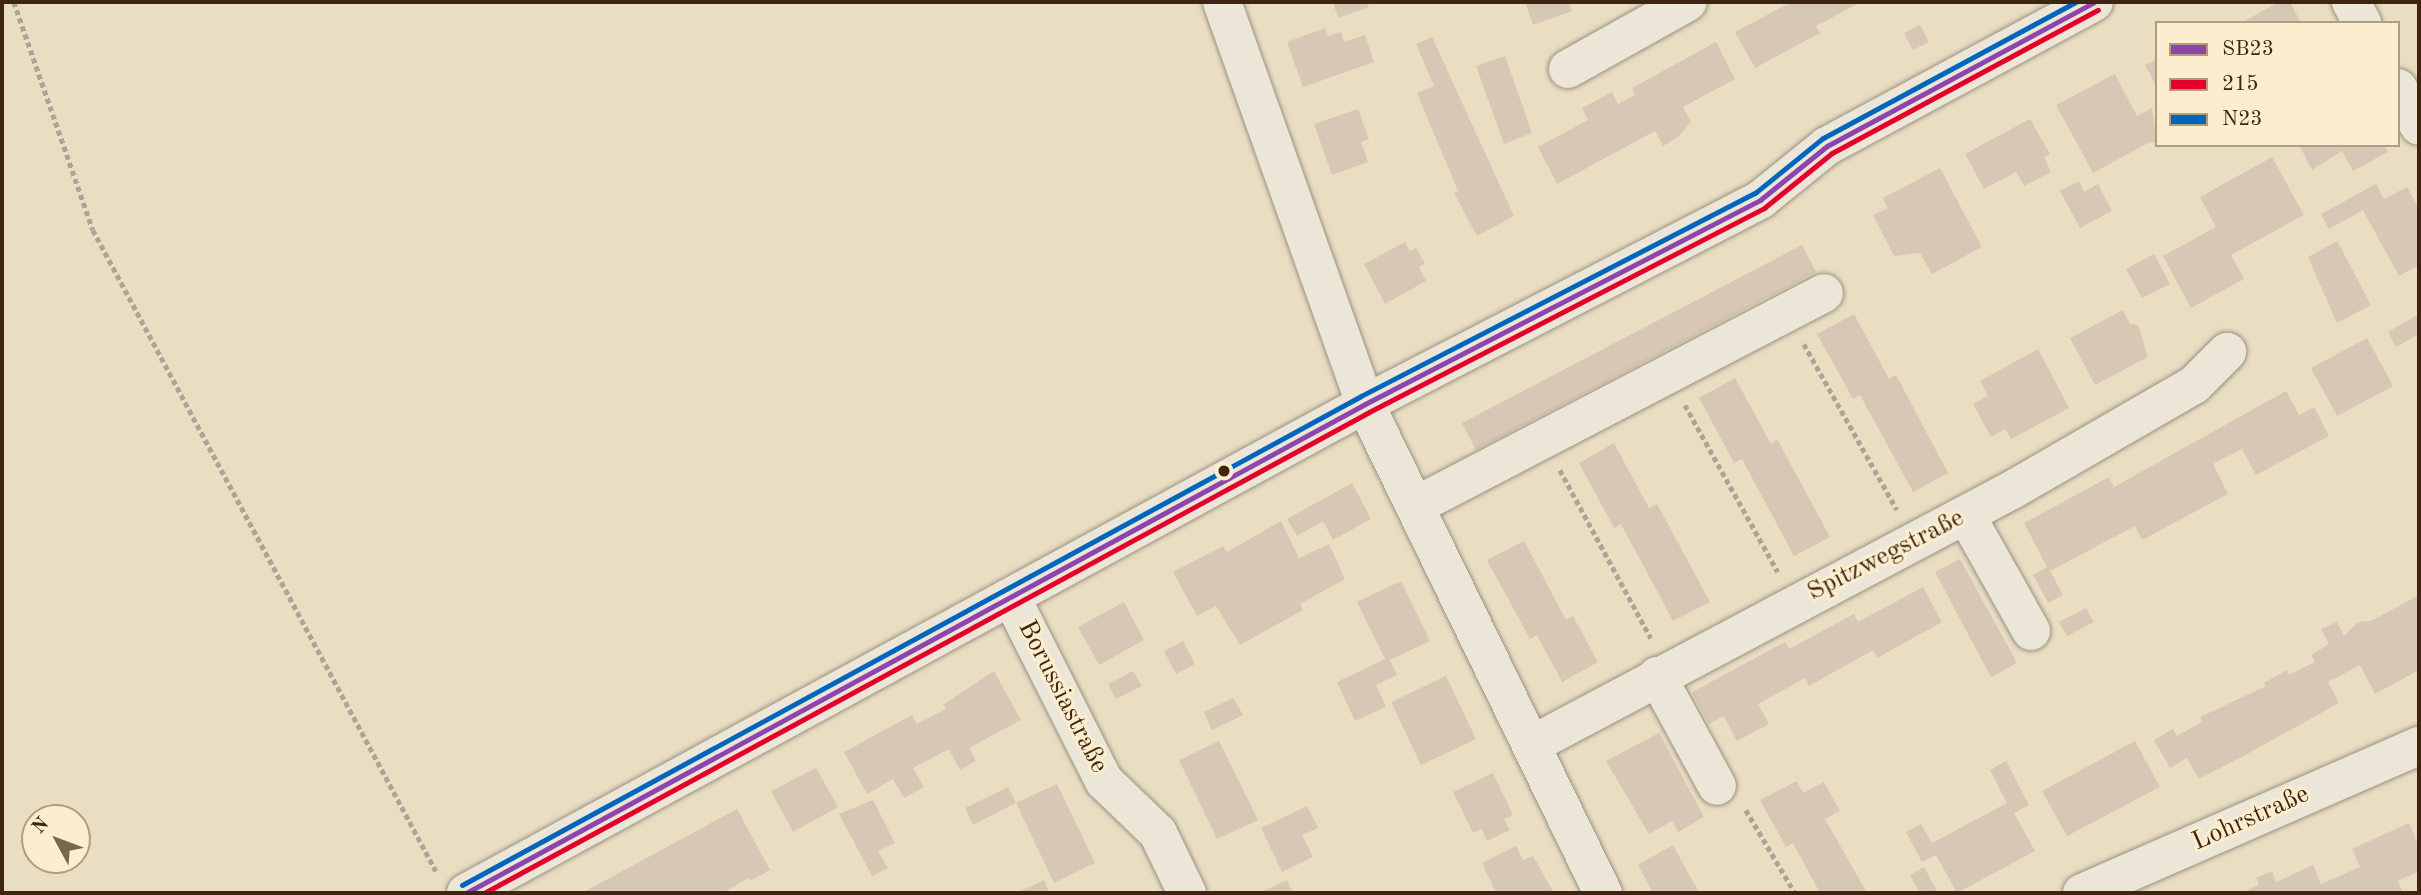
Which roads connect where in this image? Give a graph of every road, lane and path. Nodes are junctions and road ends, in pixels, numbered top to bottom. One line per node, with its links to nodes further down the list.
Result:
1 (14, 2): 26 (path)
2 (1222, 2): 14 (street)
3 (1688, 2): 7 (street)
4 (2094, 2): 14 (street)
5 (2351, 2): 6 (street)
6 (2361, 21)
7 (1568, 69)
8 (2400, 92): 9 (street)
9 (2419, 126)
10 (1824, 293): 11 (street)
11 (1786, 313): 13 (street); 18 (path)
12 (2227, 352): 17 (street, Spitzwegstraße)
13 (1667, 374): 15 (street); 20 (path)
14 (1366, 404): 16 (street); 19 (street)
15 (1543, 439): 16 (street); 22 (path)
16 (1415, 506): 23 (street)
17 (1966, 515): 18 (street, Spitzwegstraße); 21 (street)
18 (1915, 541): 20 (street, Spitzwegstraße)
19 (1012, 599): 26 (street); 27 (street, Borussiastraße)
20 (1796, 603): 22 (street, Spitzwegstraße)
21 (2031, 631)
22 (1663, 673): 23 (street, Spitzwegstraße); 25 (street)
23 (1533, 744): 28 (street)
24 (2419, 746): 30 (street, Lohrstraße)
25 (1717, 786): 29 (path)
26 (454, 887)
27 (1187, 893)
28 (1603, 893)
29 (1795, 893)
30 (2082, 893)

